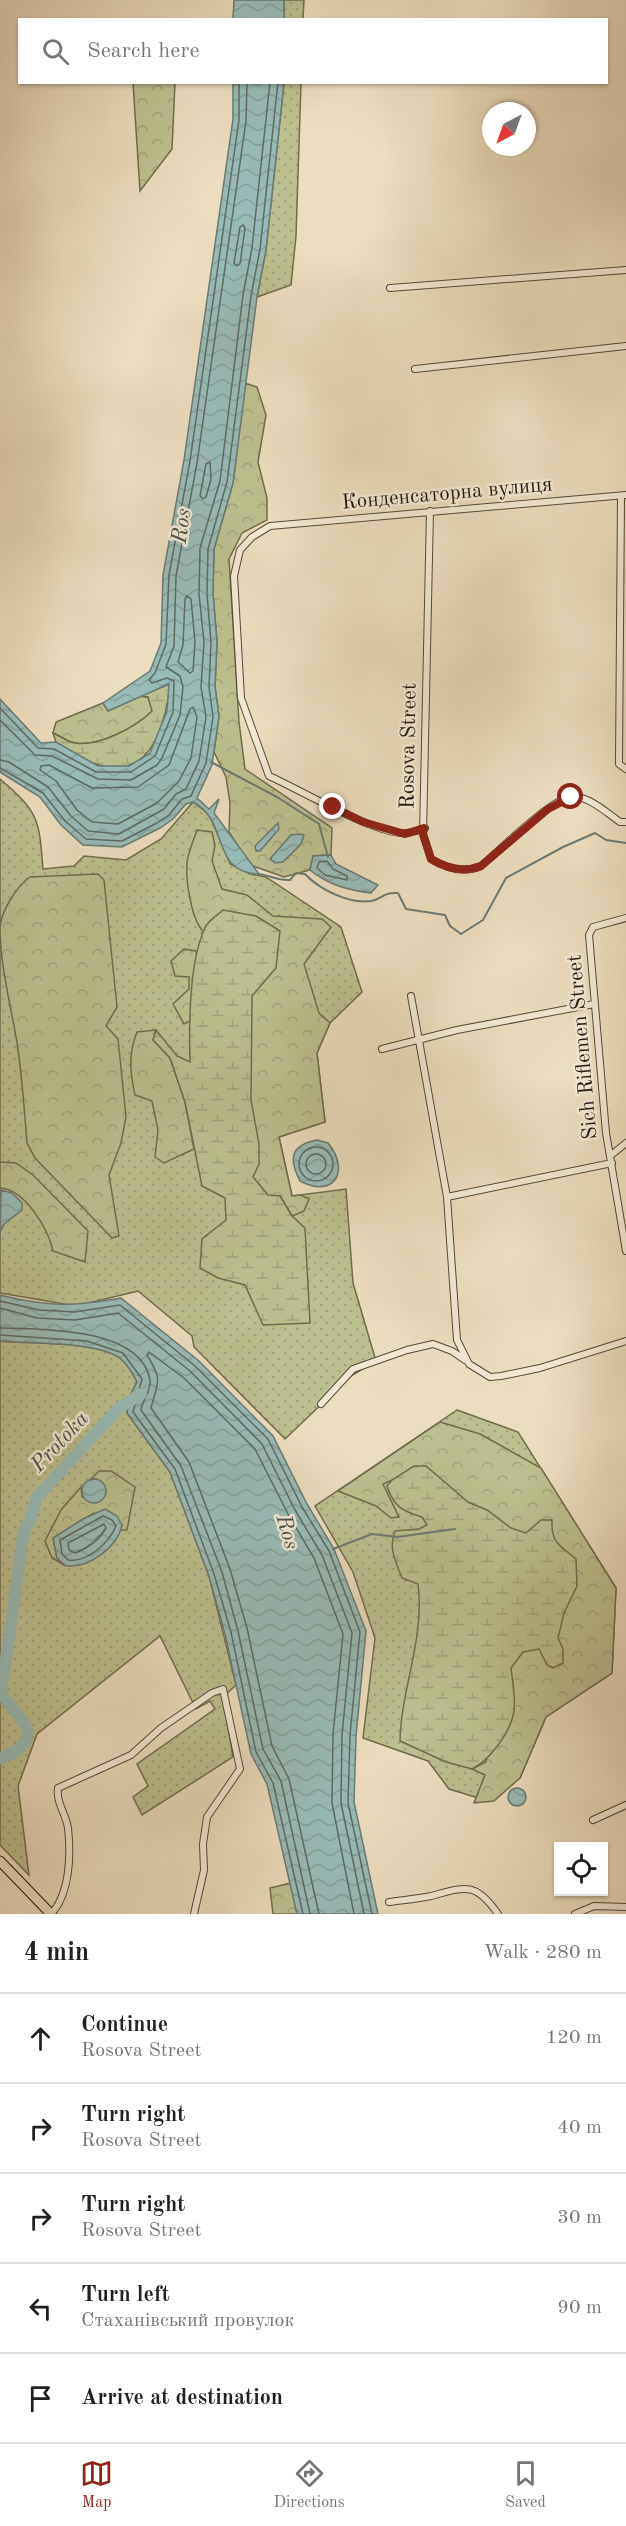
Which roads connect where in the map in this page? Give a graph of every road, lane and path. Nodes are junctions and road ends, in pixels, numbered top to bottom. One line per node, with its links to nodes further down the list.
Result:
1 (626, 270): 2 (street)
2 (390, 288)
3 (626, 346): 4 (street)
4 (415, 369)
5 (624, 495): 6 (street, Конденсаторна вулиця); 7 (street)
6 (430, 511): 9 (street, Rosova Street); 9 (street, Конденсаторна вулиця)
7 (626, 769)
8 (626, 822): 9 (street, Rosova Street)
9 (424, 828)
10 (626, 918): 12 (street, Sich Riflemen Street)
11 (411, 996): 13 (street)
12 (594, 1004): 13 (street); 16 (street, Sich Riflemen Street)
13 (421, 1041): 14 (street); 18 (street)
14 (382, 1049)
15 (626, 1143): 16 (street, Sich Riflemen Street)
16 (610, 1156): 17 (street, Sich Riflemen Street)
17 (612, 1163): 18 (street); 19 (street, Sich Riflemen Street)
18 (447, 1197): 21 (street)
19 (626, 1251)
20 (626, 1341): 21 (street)
21 (469, 1364): 22 (street)
22 (321, 1404)
23 (626, 1805): 24 (street)
24 (593, 1820)
25 (0, 1861): 28 (main road)
26 (389, 1902): 30 (street)
27 (626, 1907): 31 (street)
28 (51, 1914): 29 (street)
29 (194, 1914)
30 (498, 1914)
31 (575, 1914)

